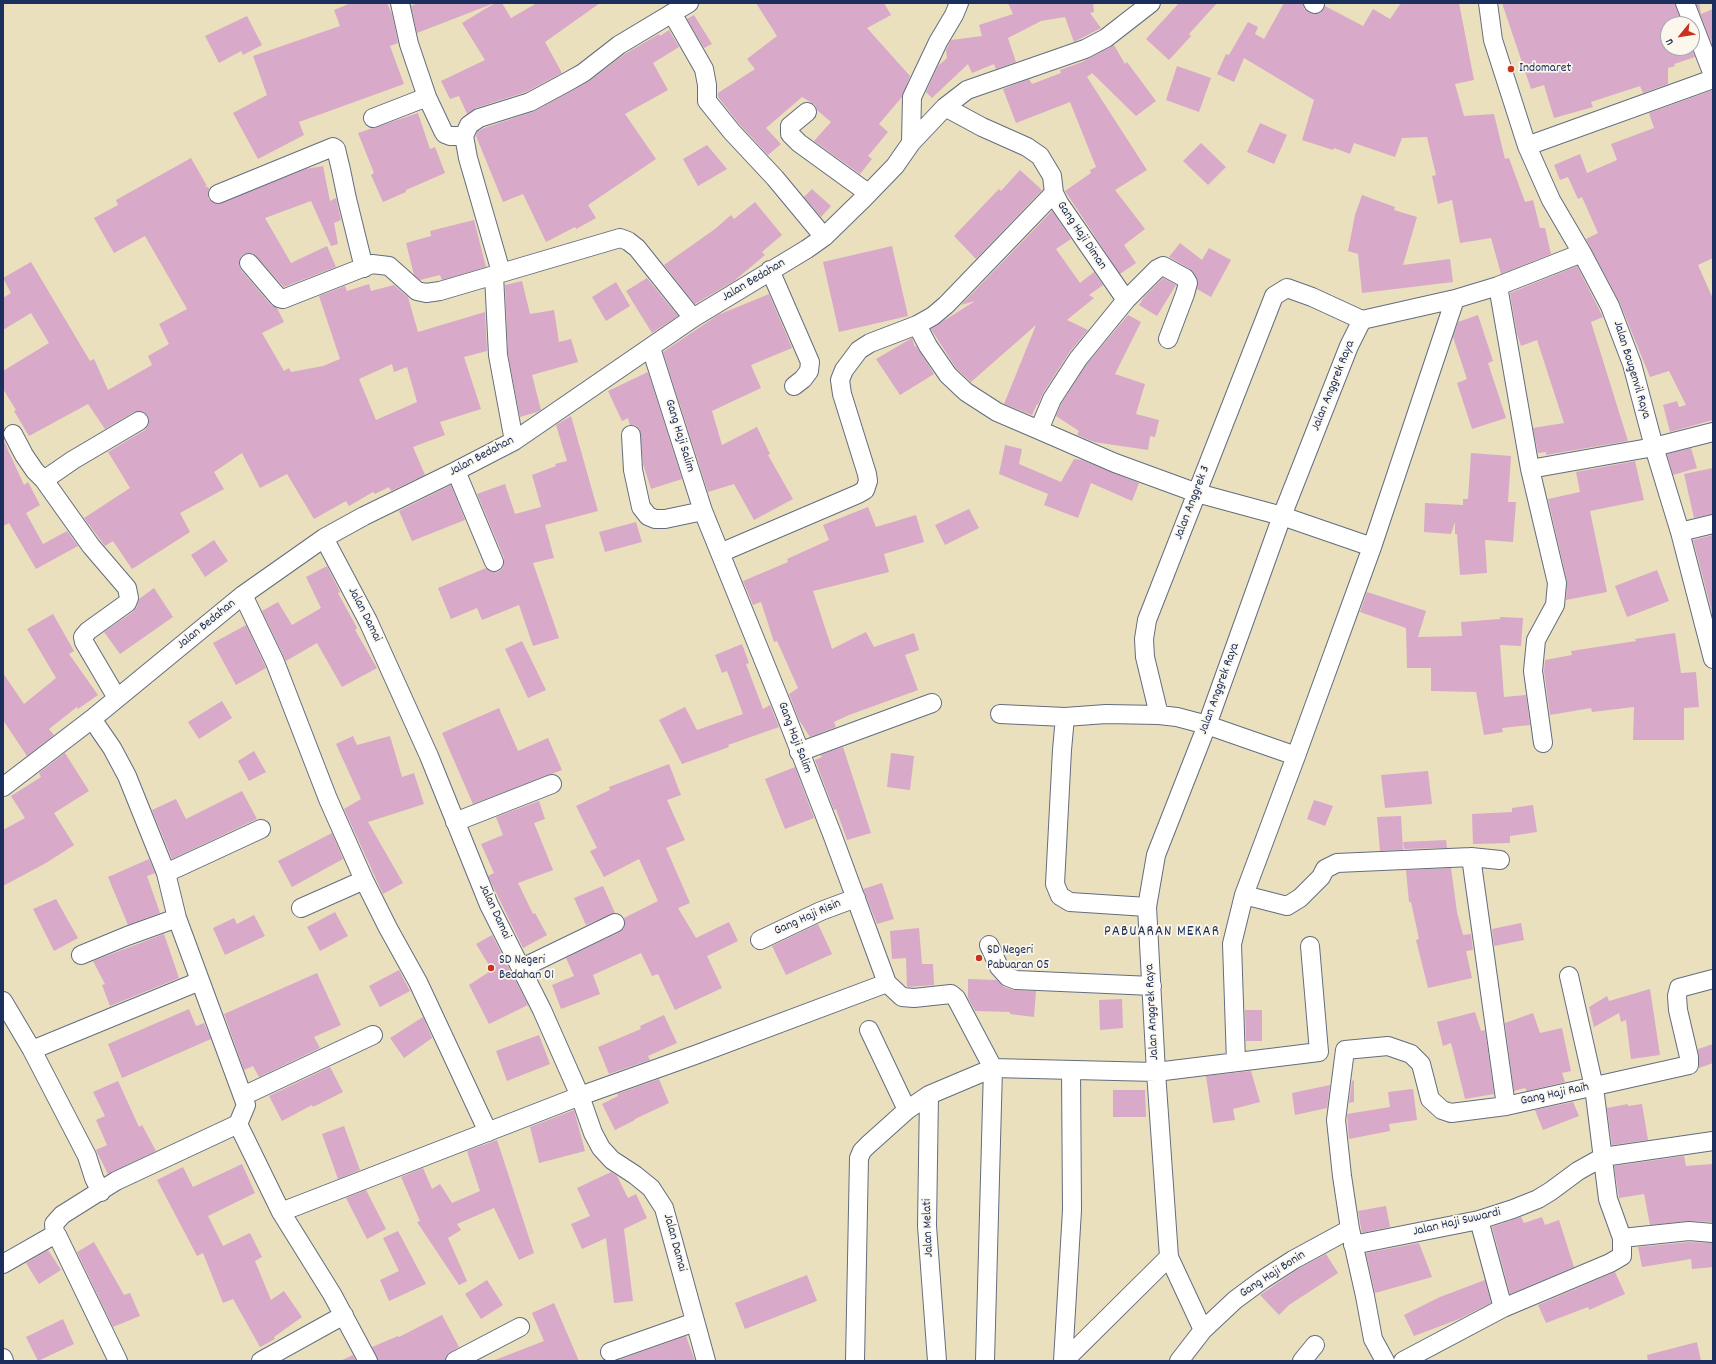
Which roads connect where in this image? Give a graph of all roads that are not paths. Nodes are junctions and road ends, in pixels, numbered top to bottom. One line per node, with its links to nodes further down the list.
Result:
1 (400, 3): 10 (street)
2 (689, 3): 7 (street)
3 (959, 3): 15 (street)
4 (1151, 3): 11 (street, Jalan Bedahan)
5 (1488, 3): 16 (street, Jalan Bougenvil Raya)
6 (1685, 3): 8 (street)
7 (672, 13): 14 (street); 20 (street)
8 (1713, 75)
9 (1713, 79): 16 (street)
10 (427, 97): 13 (street); 14 (street)
11 (945, 107): 15 (street, Jalan Bedahan); 18 (street, Gang Haji Diman)
12 (807, 112): 17 (street)
13 (373, 118)
14 (464, 136): 25 (street)
15 (911, 143): 17 (street, Jalan Bedahan)
16 (1527, 146): 21 (street, Jalan Bougenvil Raya)
17 (868, 193): 20 (street, Jalan Bedahan)
18 (1054, 193): 28 (street, Gang Haji Diman); 31 (street)
19 (218, 194): 23 (street)
20 (824, 237): 24 (street, Jalan Bedahan)
21 (1582, 253): 26 (street); 41 (street, Jalan Bougenvil Raya)
22 (249, 263): 23 (street)
23 (364, 268): 25 (street)
24 (770, 270): 29 (street, Jalan Bedahan); 34 (street)
25 (498, 274): 29 (street); 40 (street)
26 (1498, 286): 27 (street); 42 (street)
27 (1455, 299): 30 (street); 51 (street)
28 (1126, 300): 32 (street); 36 (street)
29 (693, 318): 33 (street, Jalan Bedahan)
30 (1362, 320): 45 (street, Jalan Anggrek 3); 47 (street, Jalan Anggrek Raya)
31 (917, 324): 36 (street); 52 (street)
32 (1168, 339)
33 (651, 348): 40 (street, Jalan Bedahan); 46 (street, Gang Haji Salim)
34 (794, 386)
35 (139, 421): 44 (street)
36 (1039, 430): 45 (street)
37 (1713, 432): 41 (street)
38 (13, 434): 44 (street)
39 (631, 435): 46 (street)
40 (514, 441): 43 (street, Jalan Bedahan)
41 (1654, 447): 42 (street); 49 (street, Jalan Bougenvil Raya)
42 (1530, 469): 63 (street)
43 (456, 472): 50 (street, Jalan Bedahan); 53 (street)
44 (44, 480): 56 (street)
45 (1197, 493): 47 (street); 59 (street, Jalan Anggrek 3)
46 (703, 511): 52 (street, Gang Haji Salim)
47 (1282, 516): 51 (street); 62 (street, Jalan Anggrek Raya)
48 (1713, 524): 49 (street)
49 (1680, 532): 55 (street, Jalan Bougenvil Raya)
50 (324, 538): 54 (street, Jalan Bedahan); 68 (street, Jalan Damai)
51 (1372, 547): 65 (street)
52 (720, 553): 64 (street, Gang Haji Salim)
53 (494, 562)
54 (242, 595): 56 (street, Jalan Bedahan); 73 (street)
55 (1713, 659)
56 (117, 698): 61 (street, Jalan Bedahan)
57 (932, 704): 64 (street)
58 (1000, 714): 60 (street)
59 (1158, 714): 60 (street); 62 (street)
60 (1065, 717): 76 (street)
61 (92, 719): 67 (street, Jalan Bedahan); 72 (street)
62 (1207, 725): 65 (street); 76 (street, Jalan Anggrek Raya)
63 (1543, 743)
64 (799, 752): 75 (street, Gang Haji Salim)
65 (1296, 756): 74 (street)
66 (552, 784): 68 (street)
67 (3, 787)
68 (455, 822): 84 (street, Jalan Damai)
69 (261, 829): 72 (street)
70 (1471, 857): 71 (street); 74 (street); 102 (street)
71 (1500, 860)
72 (166, 873): 78 (street)
73 (364, 880): 77 (street); 105 (street)
74 (1244, 895): 94 (street)
75 (856, 898): 80 (street, Gang Haji Risin); 88 (street, Gang Haji Salim)
76 (1147, 907): 89 (street, Jalan Anggrek Raya)
77 (301, 908)
78 (177, 918): 83 (street); 87 (street)
79 (615, 923): 84 (street)
80 (760, 940)
81 (989, 945): 89 (street)
82 (1310, 946): 94 (street)
83 (81, 955)
84 (522, 968): 101 (street, Jalan Damai)
85 (1569, 976): 98 (street)
86 (1713, 979): 98 (street, Gang Haji Raih)
87 (200, 981): 93 (street); 100 (street)
88 (887, 983): 95 (street, Gang Haji Salim); 101 (street)
89 (1152, 986): 97 (street, Jalan Anggrek Raya)
90 (3, 1001): 93 (street)
91 (869, 1030): 103 (street)
92 (373, 1035): 100 (street)
93 (32, 1050): 108 (street)
94 (1236, 1062): 97 (street)
95 (992, 1068): 96 (street); 99 (street); 133 (street)
96 (1072, 1070): 97 (street); 134 (street)
97 (1156, 1072): 115 (street, Jalan Anggrek Raya)
98 (1594, 1086): 102 (street, Gang Haji Raih); 107 (street)
99 (929, 1095): 103 (street); 132 (street, Jalan Melati)
100 (243, 1096): 104 (street)
101 (580, 1096): 105 (street); 119 (street, Jalan Damai)
102 (1506, 1106): 113 (street, Gang Haji Raih)
103 (907, 1110): 131 (street)
104 (238, 1124): 108 (street); 109 (street)
105 (488, 1132): 109 (street)
106 (1713, 1141): 107 (street, Jalan Haji Suwardi)
107 (1603, 1157): 110 (street, Jalan Haji Suwardi); 114 (street)
108 (101, 1192): 112 (street)
109 (281, 1212): 118 (street)
110 (1479, 1220): 113 (street, Jalan Haji Suwardi); 117 (street)
111 (1713, 1233): 114 (street)
112 (56, 1235): 116 (street); 126 (street)
113 (1352, 1237): 121 (street, Gang Haji Bonin); 137 (street)
114 (1622, 1238): 117 (street)
115 (1169, 1257): 121 (street); 134 (street)
116 (3, 1264)
117 (1503, 1308): 138 (street)
118 (344, 1315): 127 (street); 128 (street)
119 (695, 1322): 123 (street); 130 (street, Jalan Damai)
120 (520, 1327): 129 (street)
121 (1202, 1330): 135 (street, Gang Haji Bonin)
122 (1315, 1345): 136 (street)
123 (610, 1352)
124 (3, 1358): 125 (street)
125 (4, 1361)
126 (118, 1361)
127 (261, 1361)
128 (368, 1361)
129 (455, 1361)
130 (706, 1361)
131 (855, 1361)
132 (937, 1361)
133 (985, 1361)
134 (1064, 1361)
135 (1179, 1361)
136 (1302, 1361)
137 (1385, 1361)
138 (1403, 1361)

